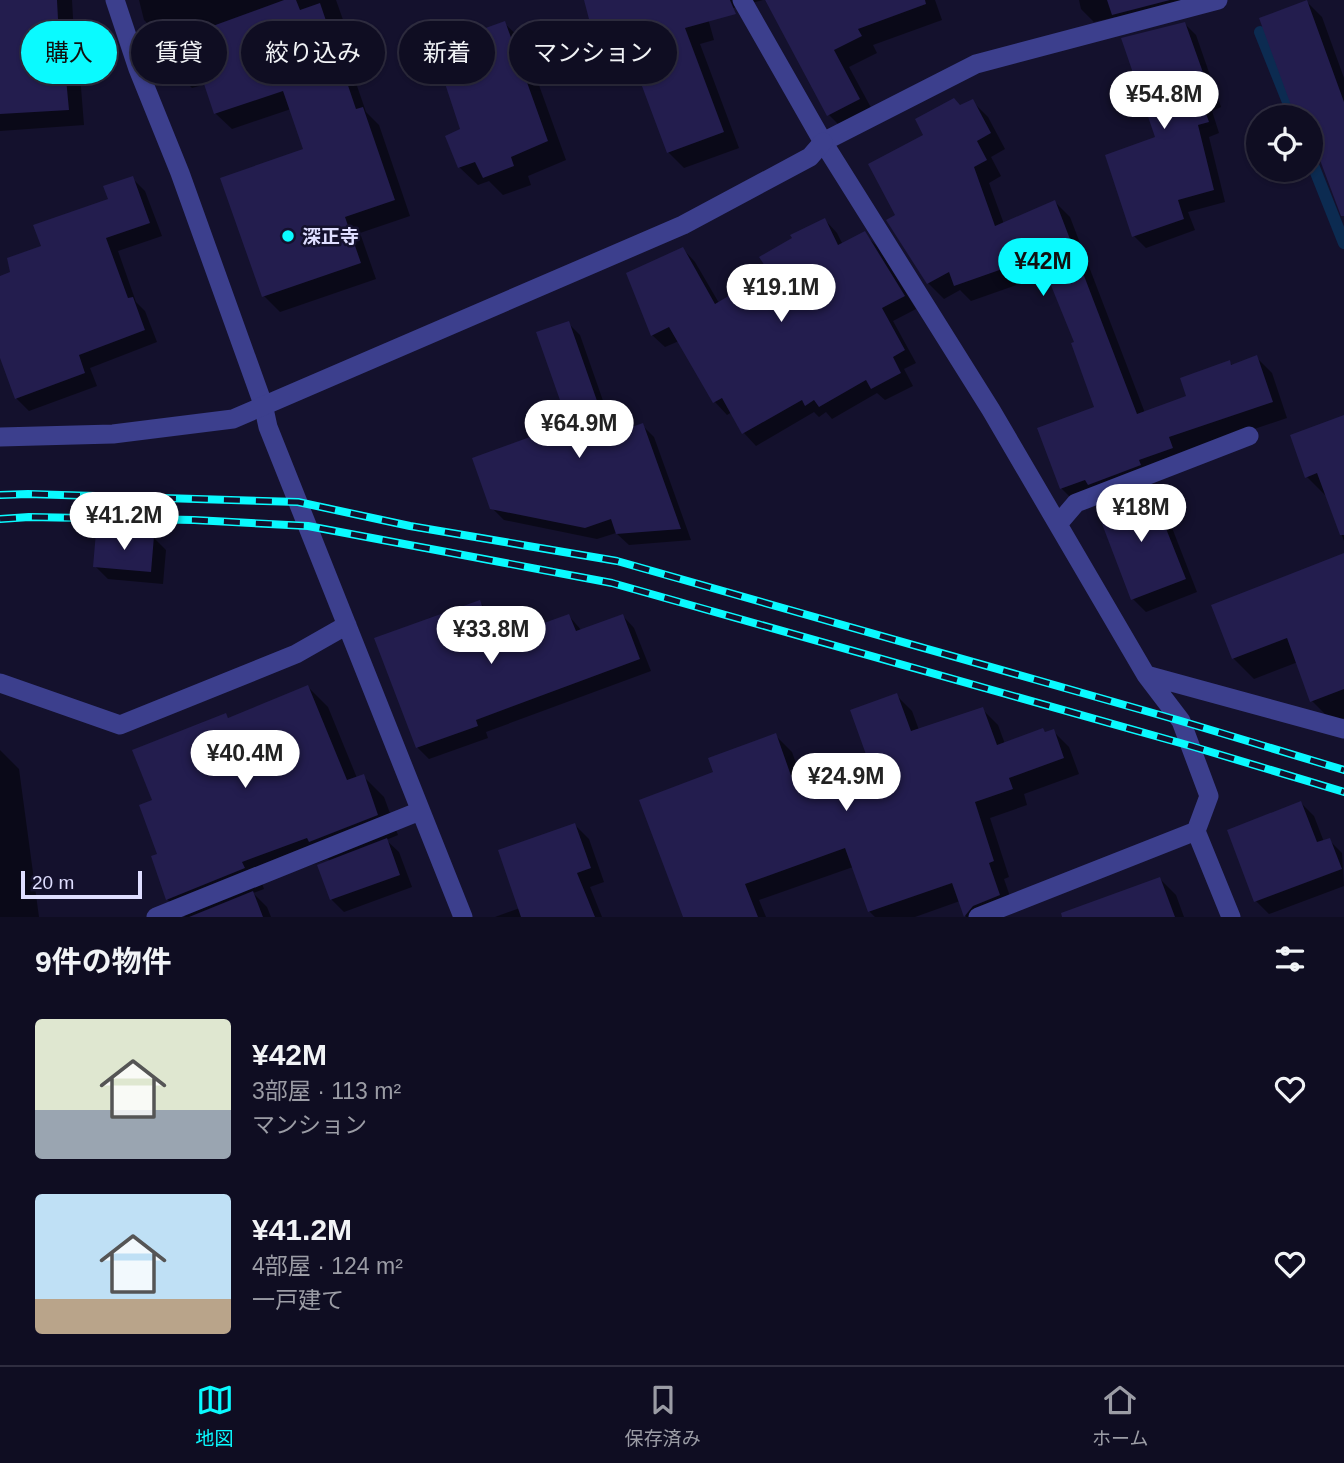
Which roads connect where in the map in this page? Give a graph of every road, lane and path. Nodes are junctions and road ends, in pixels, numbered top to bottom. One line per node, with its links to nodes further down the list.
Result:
1 (115, 0): 5 (street)
2 (742, 0): 4 (street)
3 (1218, 0): 4 (street)
4 (823, 142): 5 (street); 8 (street)
5 (262, 404): 7 (street); 9 (street)
6 (1249, 436): 8 (street)
7 (0, 437)
8 (1058, 524): 10 (street)
9 (347, 625): 11 (street); 13 (street)
10 (1146, 675): 12 (street); 14 (street)
11 (0, 683)
12 (1344, 729)
13 (420, 811): 15 (street); 16 (street)
14 (1196, 831): 17 (street); 18 (street)
15 (156, 917)
16 (463, 917)
17 (978, 917)
18 (1231, 917)

